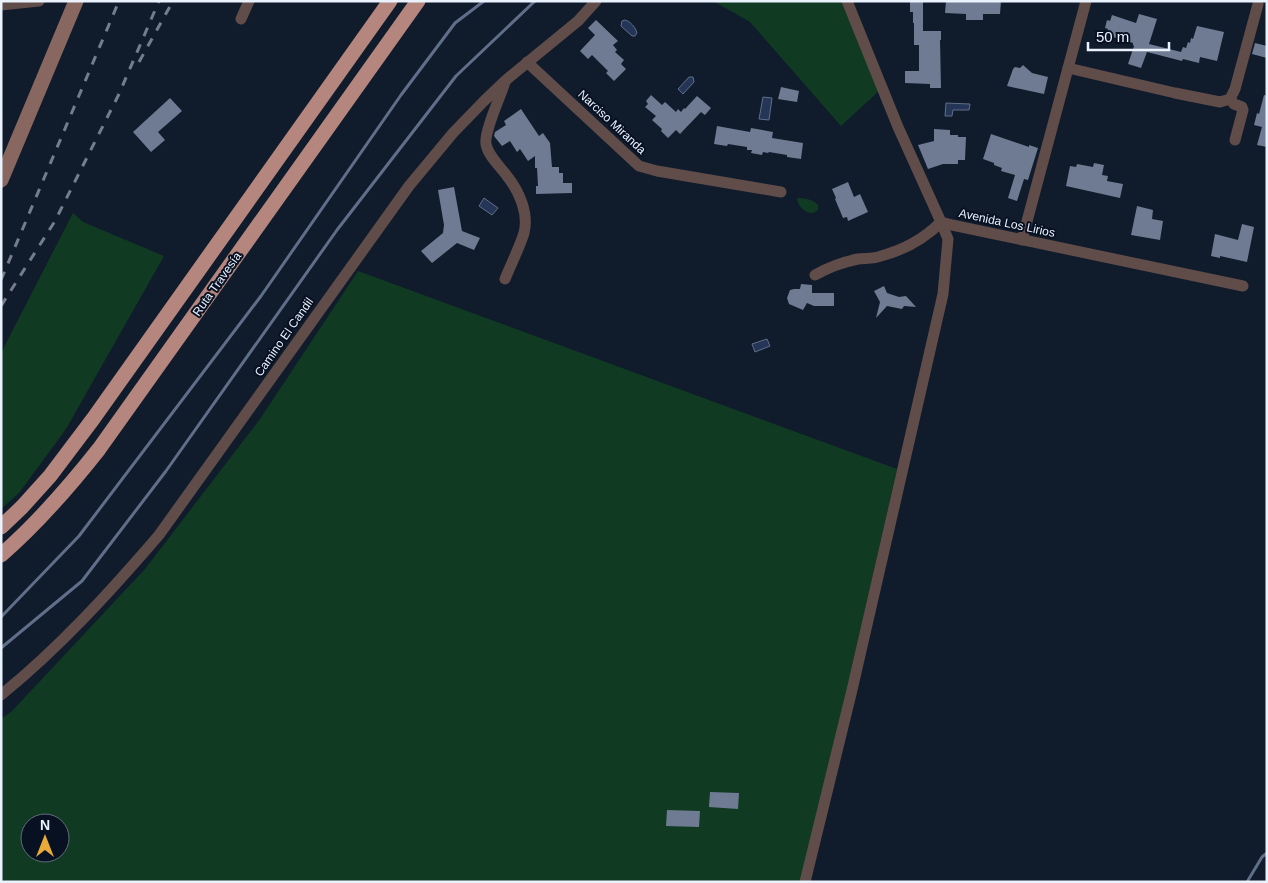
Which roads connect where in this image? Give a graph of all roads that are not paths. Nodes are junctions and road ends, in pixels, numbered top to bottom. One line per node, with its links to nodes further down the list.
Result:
1 (39, 1): 10 (street)
2 (76, 1): 17 (main road)
3 (249, 1): 11 (street)
4 (390, 1): 24 (highway, Ruta Travesía)
5 (418, 1): 25 (highway, Ruta Travesía)
6 (596, 1): 12 (street, Camino El Candil)
7 (847, 1): 19 (street, Avenida Los Lirios)
8 (1086, 1): 13 (street)
9 (1258, 4): 15 (street)
10 (1, 5)
11 (241, 19)
12 (527, 62): 14 (street, Camino El Candil); 18 (street, Narciso Miranda)
13 (1068, 68): 15 (street); 20 (street)
14 (506, 80): 22 (street); 26 (street, Camino El Candil)
15 (1230, 99): 16 (street)
16 (1235, 140)
17 (1, 180)
18 (781, 192)
19 (942, 222): 20 (street, Avenida Los Lirios); 21 (street); 27 (street)
20 (1022, 240): 23 (street, Avenida Los Lirios)
21 (815, 275)
22 (505, 279)
23 (1243, 286)
24 (1, 527)
25 (1, 554)
26 (1, 695)
27 (805, 882)

